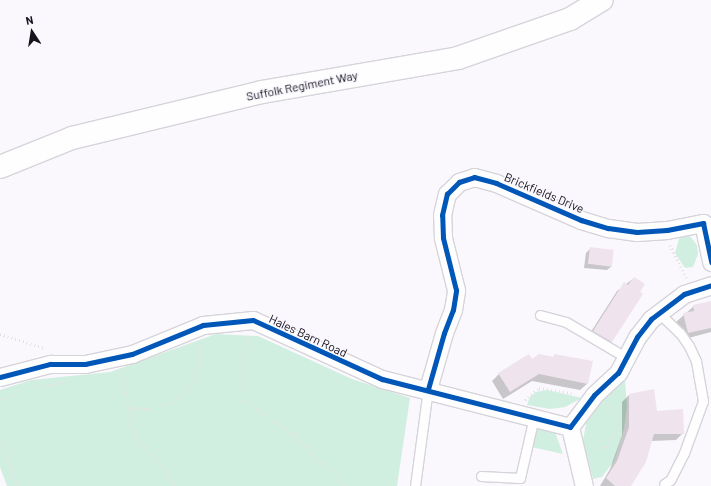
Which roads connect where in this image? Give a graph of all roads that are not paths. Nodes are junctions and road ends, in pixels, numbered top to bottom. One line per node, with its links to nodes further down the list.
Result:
1 (602, 0): 2 (main road, Suffolk Regiment Way)
2 (0, 167)
3 (707, 220): 4 (street, Brickfields Drive); 10 (street, Brickfields Drive)
4 (711, 262)
5 (711, 285): 6 (street)
6 (658, 313): 8 (street); 14 (lane)
7 (540, 315): 8 (lane)
8 (627, 358): 12 (street)
9 (0, 377): 10 (street, Hales Barn Road)
10 (428, 389): 11 (street, Hales Barn Road); 15 (lane)
11 (534, 417): 12 (street, Hales Barn Road); 13 (lane)
12 (570, 427): 16 (street)
13 (481, 476)
14 (664, 484)
15 (415, 486)
16 (584, 486)

